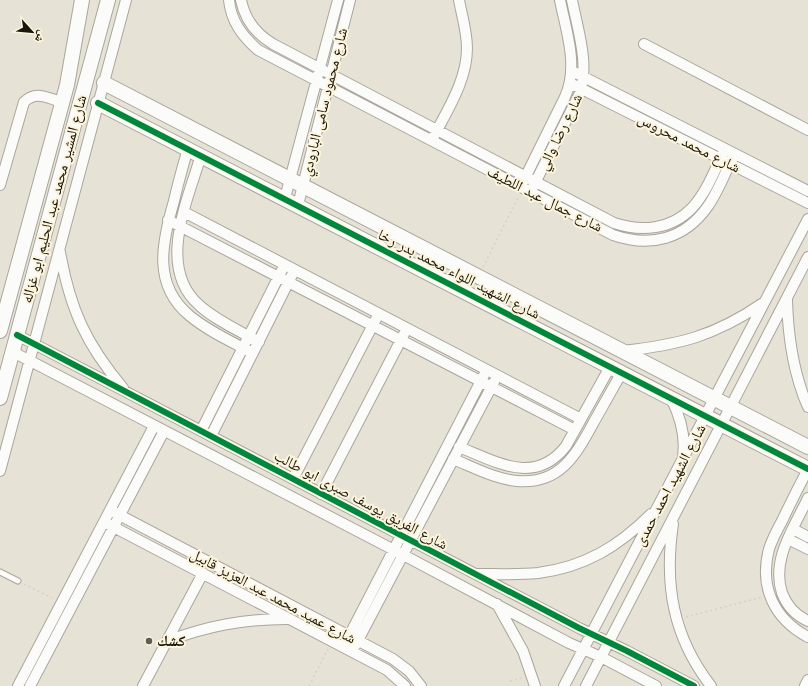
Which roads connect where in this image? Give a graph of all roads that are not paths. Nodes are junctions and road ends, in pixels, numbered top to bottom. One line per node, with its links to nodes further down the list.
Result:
1 (82, 0): 21 (street, شارع المشير محمد عبد الحليم ابو غزاله)
2 (126, 0): 17 (street)
3 (229, 0): 16 (street)
4 (241, 0): 12 (street)
5 (338, 0): 12 (street, شارع محمود سامى البارودي)
6 (350, 0): 14 (street, شارع محمود سامى البارودي)
7 (459, 0): 23 (street)
8 (560, 0): 13 (street, شارع رضا والي)
9 (572, 0): 15 (street, شارع رضا والي)
10 (106, 2): 56 (street, شارع المشير محمد عبد الحليم ابو غزاله)
11 (644, 44): 24 (street)
12 (320, 69): 14 (street); 16 (street, شارع محمود سامى البارودي)
13 (572, 71): 15 (street, شارع محمد محروس); 18 (street, شارع رضا والي)
14 (332, 75): 19 (street, شارع محمود سامى البارودي); 23 (street, شارع جمال عبد اللطيف)
15 (584, 78): 20 (street, شارع رضا والي); 27 (street, شارع محمد محروس)
16 (317, 81): 19 (street); 30 (street, شارع محمود سامى البارودي)
17 (104, 83): 22 (street); 30 (street, شارع الشهيد اللواء محمد بدر رخا)
18 (570, 83): 20 (street, شارع محمد محروس); 29 (street, شارع رضا والي)
19 (329, 87): 25 (street, شارع جمال عبد اللطيف); 33 (street, شارع محمود سامى البارودي)
20 (581, 89): 28 (street, شارع محمد محروس); 31 (street, شارع رضا والي)
21 (62, 102): 32 (street); 55 (street, شارع المشير محمد عبد الحليم ابو غزاله)
22 (98, 102): 26 (street, شارع الشهيد اللواء محمد بدر رخا); 44 (street)
23 (437, 130): 25 (street); 29 (street, شارع جمال عبد اللطيف)
24 (808, 130)
25 (432, 141): 34 (street, شارع جمال عبد اللطيف)
26 (195, 151): 36 (street, شارع الشهيد اللواء محمد بدر رخا); 39 (street); 41 (street)
27 (730, 151): 28 (street, شارع جمال عبد اللطيف); 35 (street, شارع محمد محروس)
28 (725, 161): 31 (street, شارع جمال عبد اللطيف); 34 (street, شارع جمال عبد اللطيف); 37 (street, شارع محمد محروس)
29 (526, 176): 31 (street, شارع جمال عبد اللطيف); 34 (street, شارع رضا والي)
30 (290, 179): 33 (street, شارع الشهيد اللواء محمد بدر رخا); 36 (street, شارع محمود سامى البارودي)
31 (536, 182): 34 (street, شارع رضا والي)
32 (0, 185)
33 (303, 185): 38 (street, شارع محمود سامى البارودي); 62 (street, شارع الشهيد اللواء محمد بدر رخا)
34 (525, 189)
35 (808, 191)
36 (285, 198): 38 (street, شارع الشهيد اللواء محمد بدر رخا)
37 (808, 203)
38 (298, 205): 66 (street, شارع الشهيد اللواء محمد بدر رخا)
39 (184, 212): 42 (street); 46 (street)
40 (808, 219): 43 (street, شارع الشهيد احمد حمدى)
41 (168, 220): 42 (street); 61 (street)
42 (180, 225): 48 (street); 57 (street)
43 (804, 236): 51 (street, شارع الشهيد احمد حمدى)
44 (60, 249): 60 (street); 71 (street)
45 (808, 257): 50 (street, شارع الشهيد احمد حمدى)
46 (285, 265): 47 (street); 48 (street)
47 (295, 270): 49 (street); 52 (street)
48 (279, 276): 49 (street); 57 (street)
49 (289, 282): 53 (street); 59 (street)
50 (787, 298): 75 (street, شارع الشهيد احمد حمدى); 76 (street)
51 (765, 302): 62 (street); 74 (street, شارع الشهيد احمد حمدى)
52 (378, 313): 53 (street); 54 (street)
53 (372, 325): 58 (street); 91 (street)
54 (407, 328): 58 (street); 67 (street)
55 (0, 331)
56 (17, 335): 60 (street, شارع الفريق يوسف صبرى ابو طالب); 63 (street, شارع المشير محمد عبد الحليم ابو غزاله)
57 (249, 336): 59 (street); 61 (street)
58 (401, 340): 69 (street); 92 (street)
59 (259, 342): 64 (street)
60 (34, 344): 65 (street); 71 (street, شارع الفريق يوسف صبرى ابو طالب)
61 (243, 348): 64 (street); 83 (street)
62 (622, 351): 74 (street, شارع الشهيد اللواء محمد بدر رخا)
63 (12, 352): 65 (street, شارع الفريق يوسف صبرى ابو طالب); 72 (street, شارع المشير محمد عبد الحليم ابو غزاله)
64 (253, 353): 84 (street)
65 (29, 361): 80 (street, شارع الفريق يوسف صبرى ابو طالب); 90 (street)
66 (616, 369): 73 (street, شارع الشهيد اللواء محمد بدر رخا); 78 (street); 87 (street)
67 (487, 370): 68 (street); 69 (street)
68 (497, 375): 70 (street); 78 (street)
69 (481, 381): 70 (street); 101 (street)
70 (491, 387): 81 (street); 86 (street)
71 (127, 392): 83 (street, شارع الفريق يوسف صبرى ابو طالب)
72 (0, 398)
73 (671, 398): 77 (street, شارع الشهيد اللواء محمد بدر رخا); 88 (street)
74 (715, 399): 75 (street, شارع الشهيد اللواء محمد بدر رخا); 77 (street, شارع الشهيد احمد حمدى)
75 (730, 407): 79 (street, شارع الشهيد احمد حمدى); 85 (street, شارع الشهيد اللواء محمد بدر رخا)
76 (808, 407)
77 (706, 416): 79 (street, شارع الشهيد اللواء محمد بدر رخا); 88 (street, شارع الشهيد احمد حمدى)
78 (581, 419): 81 (street)
79 (721, 424): 89 (street, شارع الشهيد اللواء محمد بدر رخا); 97 (street, شارع الشهيد احمد حمدى)
80 (154, 426): 82 (street, شارع الفريق يوسف صبرى ابو طالب); 95 (street)
81 (575, 430): 86 (street)
82 (164, 431): 96 (street); 107 (street, شارع الفريق يوسف صبرى ابو طالب)
83 (201, 431): 84 (street, شارع الفريق يوسف صبرى ابو طالب)
84 (211, 436): 91 (street, شارع الفريق يوسف صبرى ابو طالب)
85 (808, 447)
86 (459, 448): 87 (street)
87 (453, 459): 104 (street)
88 (682, 462): 94 (street, شارع الشهيد احمد حمدى)
89 (808, 469): 105 (street)
90 (0, 471)
91 (293, 479): 92 (street, شارع الفريق يوسف صبرى ابو طالب)
92 (321, 494): 101 (street, شارع الفريق يوسف صبرى ابو طالب)
93 (808, 498): 100 (street)
94 (658, 507): 113 (street); 119 (street, شارع الشهيد احمد حمدى)
95 (110, 510): 96 (street, شارع عميد محمد عبد العزيز قابيل); 98 (street)
96 (119, 515): 99 (street); 112 (street, شارع عميد محمد عبد العزيز قابيل)
97 (674, 516): 124 (street, شارع الشهيد احمد حمدى); 139 (street)
98 (104, 522): 99 (street, شارع عميد محمد عبد العزيز قابيل); 129 (street)
99 (113, 527): 111 (street, شارع عميد محمد عبد العزيز قابيل); 130 (street)
100 (793, 529): 102 (street); 103 (street)
101 (401, 535): 104 (street, شارع الفريق يوسف صبرى ابو طالب); 107 (street)
102 (808, 537)
103 (788, 538): 106 (street); 108 (street)
104 (411, 540): 109 (street); 113 (street, شارع الفريق يوسف صبرى ابو طالب)
105 (770, 548): 108 (street); 121 (street)
106 (808, 549)
107 (394, 550): 109 (street, شارع الفريق يوسف صبرى ابو طالب); 120 (street)
108 (782, 552): 118 (street)
109 (403, 555): 116 (street, شارع الفريق يوسف صبرى ابو طالب); 123 (street)
110 (0, 572): 114 (lane)
111 (202, 573): 115 (street, شارع عميد محمد عبد العزيز قابيل); 122 (street)
112 (231, 574): 115 (street); 120 (street, شارع عميد محمد عبد العزيز قابيل)
113 (475, 574): 119 (street, شارع الفريق يوسف صبرى ابو طالب)
114 (18, 581)
115 (225, 585): 117 (street, شارع عميد محمد عبد العزيز قابيل)
116 (497, 604): 126 (street, شارع الفريق يوسف صبرى ابو طالب); 134 (street)
117 (291, 619): 122 (street); 125 (street, شارع عميد محمد عبد العزيز قابيل)
118 (808, 622)
119 (592, 634): 124 (street, شارع الفريق يوسف صبرى ابو طالب); 126 (street, شارع الشهيد احمد حمدى)
120 (349, 636): 123 (street, شارع عميد محمد عبد العزيز قابيل); 125 (street)
121 (808, 637)
122 (166, 641): 131 (street)
123 (358, 641): 125 (street); 133 (street, شارع عميد محمد عبد العزيز قابيل)
124 (609, 642): 127 (street, شارع الشهيد احمد حمدى); 138 (street, شارع الفريق يوسف صبرى ابو طالب)
125 (348, 649): 132 (street, شارع عميد محمد عبد العزيز قابيل)
126 (583, 649): 127 (street, شارع الفريق يوسف صبرى ابو طالب); 135 (street, شارع الشهيد احمد حمدى)
127 (601, 657): 136 (street, شارع الشهيد احمد حمدى); 137 (street, شارع الفريق يوسف صبرى ابو طالب)
128 (808, 680): 140 (street)
129 (21, 685)
130 (30, 686)
131 (143, 686)
132 (406, 686)
133 (421, 686)
134 (534, 686)
135 (564, 686)
136 (586, 686)
137 (656, 686)
138 (694, 686)
139 (711, 686)
140 (805, 686)

